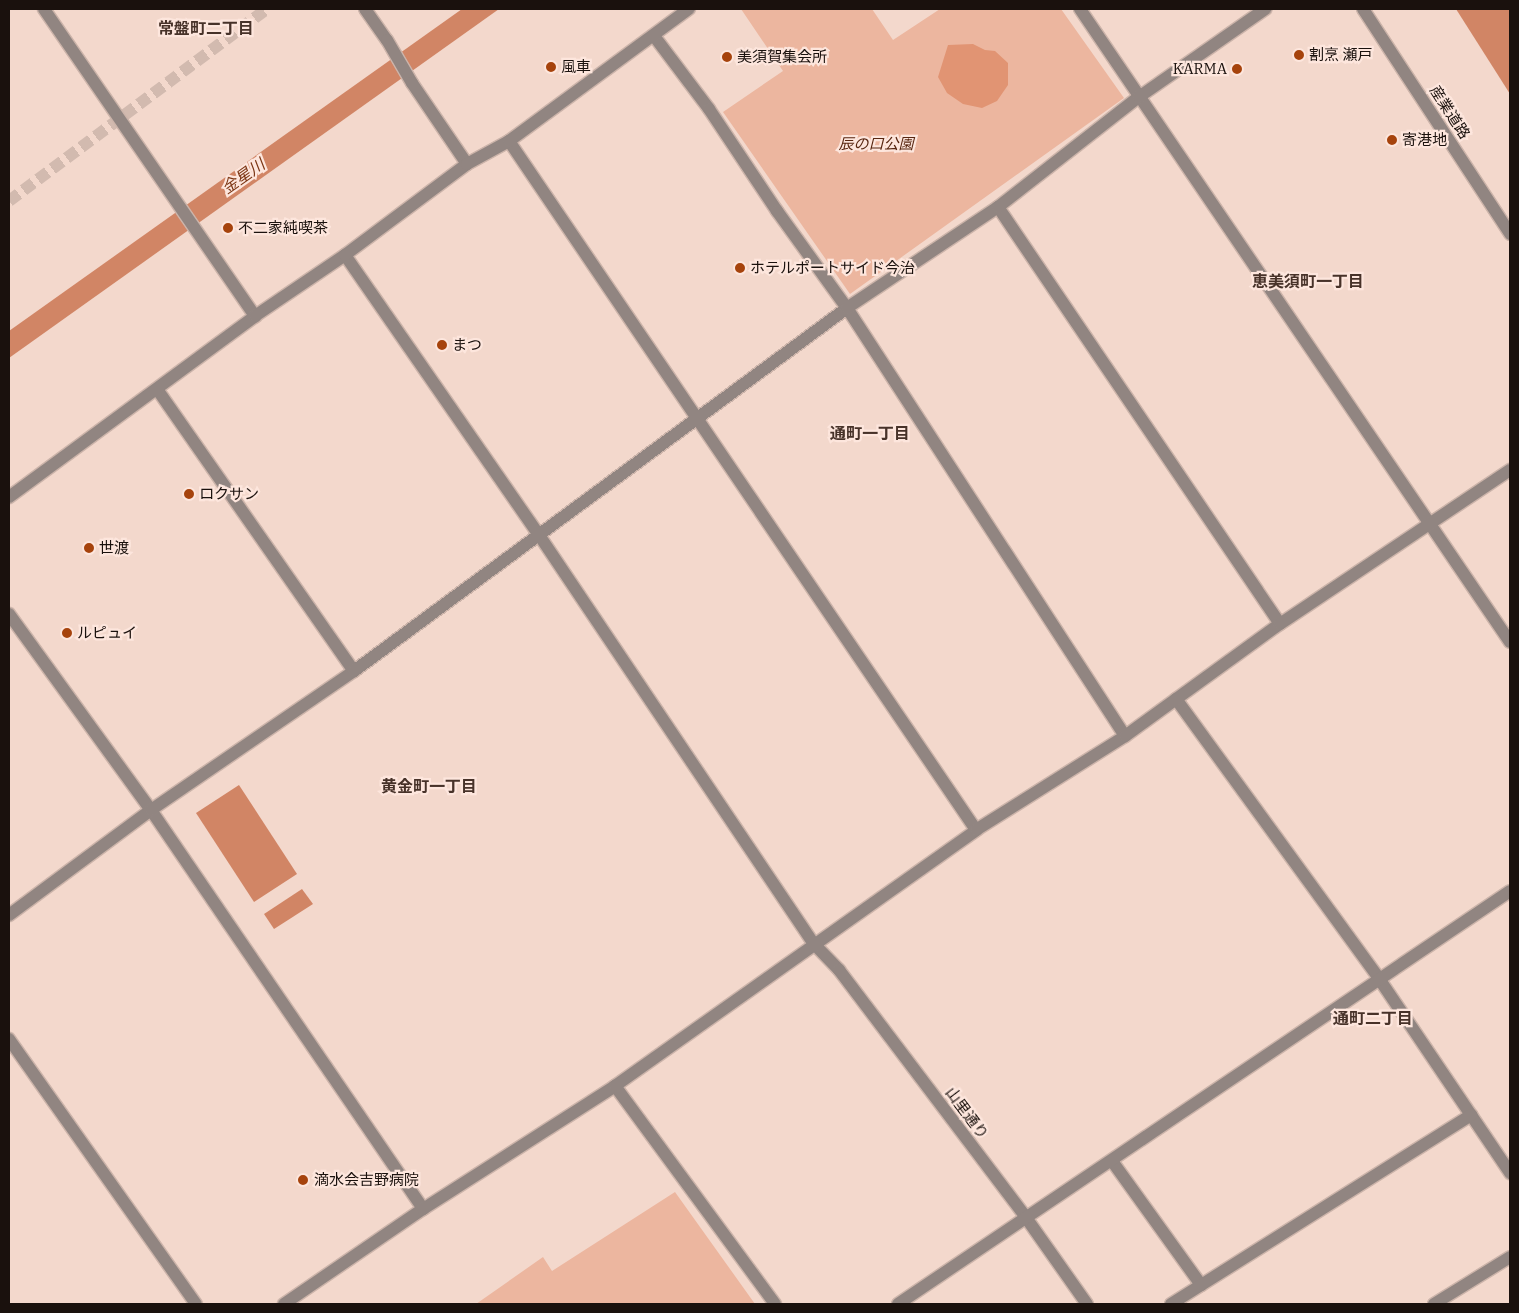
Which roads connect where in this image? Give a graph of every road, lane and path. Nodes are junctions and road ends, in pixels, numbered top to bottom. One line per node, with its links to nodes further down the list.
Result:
1 (44, 9): 15 (street)
2 (365, 9): 10 (street)
3 (689, 9): 7 (street)
4 (1080, 9): 8 (street)
5 (1265, 9): 8 (street)
6 (1363, 9): 12 (street, 産業道路)
7 (654, 36): 9 (street); 14 (street)
8 (1139, 97): 11 (street); 20 (street)
9 (508, 141): 10 (street); 17 (street)
10 (467, 164): 13 (street)
11 (998, 206): 14 (street); 23 (street)
12 (1510, 234)
13 (345, 255): 15 (street); 21 (street, 山里通り)
14 (847, 308): 17 (street); 27 (street)
15 (254, 316): 16 (street)
16 (157, 389): 19 (street); 25 (street)
17 (697, 417): 21 (street); 29 (street)
18 (1510, 470): 20 (street)
19 (9, 496)
20 (1430, 525): 23 (street); 24 (street)
21 (539, 535): 25 (street); 32 (street, 山里通り)
22 (9, 614): 28 (street)
23 (1280, 624): 26 (street)
24 (1510, 642)
25 (354, 671): 28 (street)
26 (1176, 699): 27 (street); 33 (street)
27 (1125, 736): 29 (street)
28 (151, 810): 31 (street); 39 (street)
29 (976, 830): 32 (street)
30 (1510, 891): 33 (street)
31 (9, 915)
32 (815, 945): 35 (street); 40 (street, 山里通り)
33 (1380, 980): 36 (street); 37 (street)
34 (9, 1039): 43 (street)
35 (615, 1086): 39 (street); 45 (street)
36 (1471, 1115): 38 (street); 42 (street)
37 (1112, 1161): 40 (street); 42 (street)
38 (1510, 1173)
39 (423, 1209): 44 (street)
40 (1027, 1219): 46 (street); 47 (street, 山里通り)
41 (1510, 1257): 49 (street)
42 (1201, 1285): 48 (street)
43 (196, 1304)
44 (284, 1304)
45 (775, 1304)
46 (898, 1304)
47 (1088, 1304)
48 (1171, 1304)
49 (1434, 1304)

